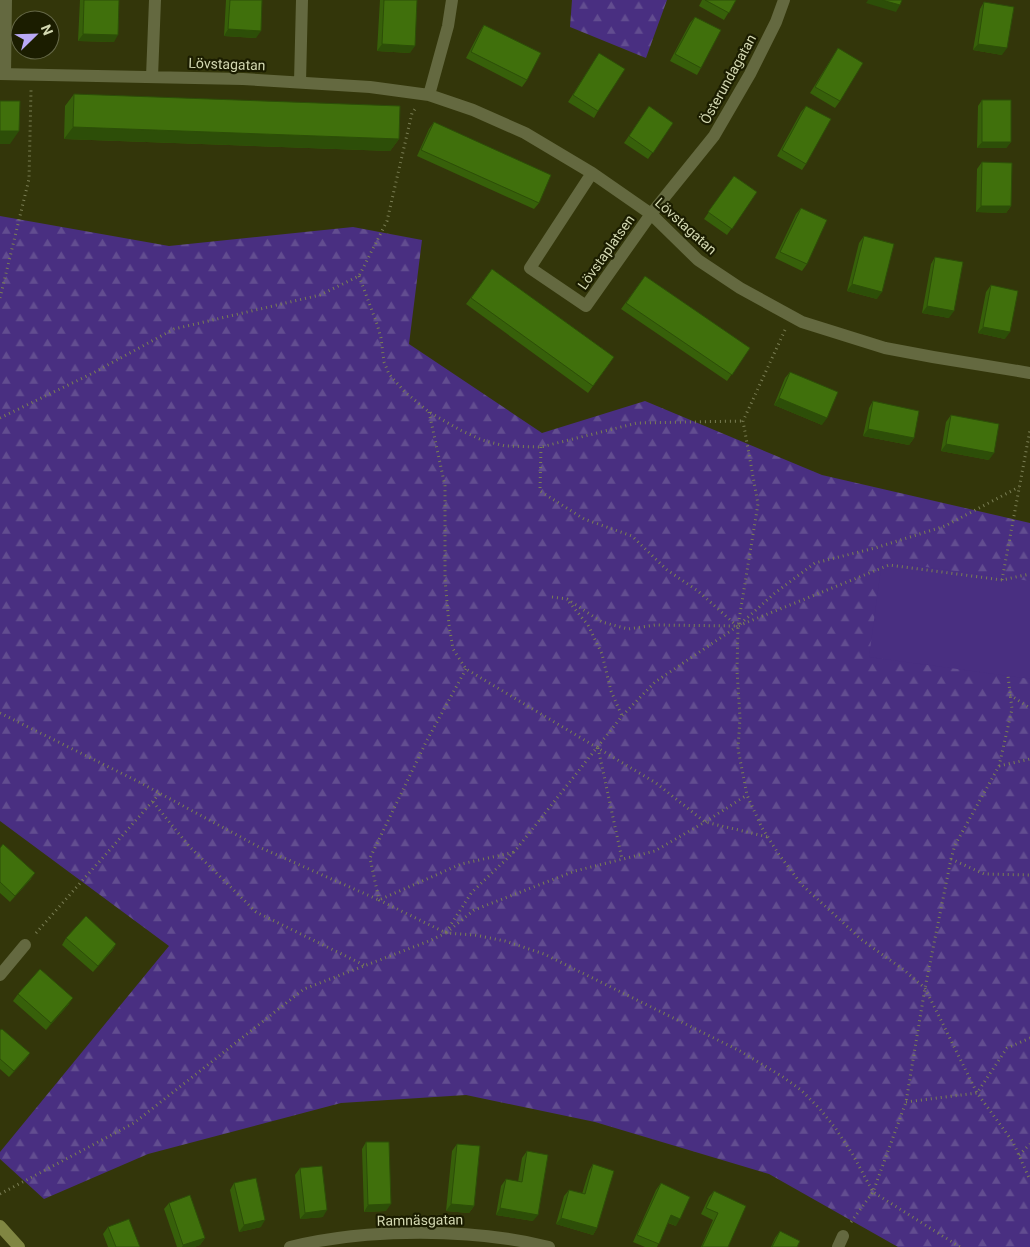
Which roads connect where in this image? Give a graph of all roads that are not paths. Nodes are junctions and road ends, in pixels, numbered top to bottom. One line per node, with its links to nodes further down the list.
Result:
1 (6, 0): 6 (street, Lövstagatan)
2 (155, 0): 7 (street)
3 (302, 0): 8 (street)
4 (452, 0): 9 (street)
5 (784, 0): 11 (street, Österundagatan)
6 (2, 74): 7 (street, Lövstagatan)
7 (152, 77): 8 (street, Lövstagatan)
8 (300, 82): 9 (street, Lövstagatan)
9 (429, 96): 10 (street, Lövstagatan)
10 (592, 173): 11 (street, Lövstagatan); 11 (street, Lövstaplatsen)
11 (652, 214): 12 (street, Lövstagatan)
12 (1030, 373)
13 (25, 945): 14 (street)
14 (0, 975)
15 (0, 1226): 16 (street)
16 (19, 1247)
17 (290, 1247): 18 (street, Ramnäsgatan)
18 (549, 1247)

